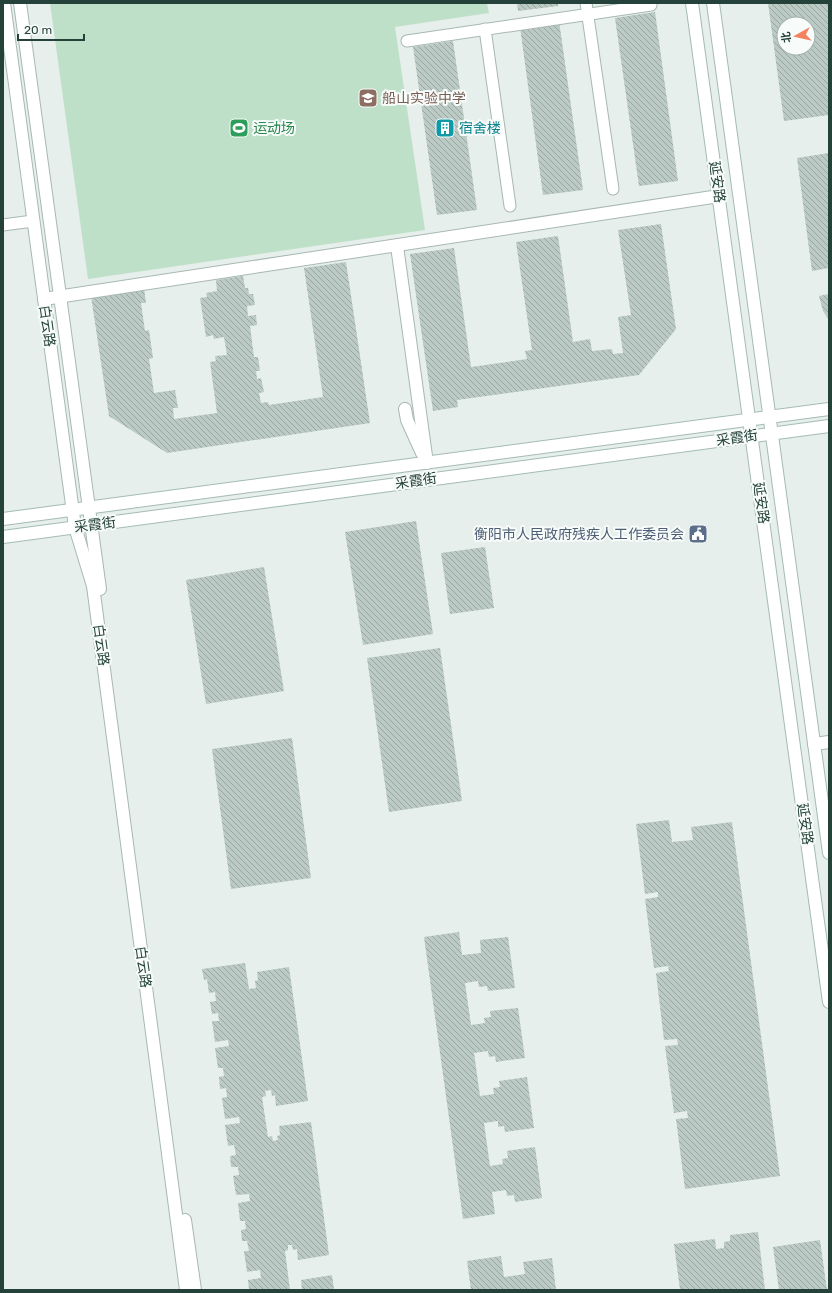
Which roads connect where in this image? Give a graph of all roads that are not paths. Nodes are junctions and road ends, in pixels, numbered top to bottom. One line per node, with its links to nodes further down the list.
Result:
1 (4, 3): 12 (street, 白云路)
2 (20, 3): 15 (street, 白云路)
3 (692, 3): 10 (street, 延安路)
4 (713, 3): 19 (street, 延安路)
5 (651, 5): 6 (lane)
6 (587, 8): 7 (lane); 9 (lane)
7 (485, 29): 8 (lane); 11 (lane)
8 (406, 41)
9 (613, 189)
10 (719, 196): 14 (street); 20 (street, 延安路)
11 (510, 206)
12 (33, 221): 13 (lane); 16 (street, 白云路)
13 (3, 225)
14 (397, 246): 15 (street); 24 (street)
15 (60, 297): 16 (street); 25 (street, 白云路)
16 (44, 299): 26 (street, 白云路)
17 (405, 409): 24 (street)
18 (829, 409): 19 (street, 采霞街)
19 (769, 417): 20 (street, 采霞街); 22 (street, 延安路)
20 (749, 420): 23 (street, 延安路); 24 (street, 采霞街)
21 (829, 426): 22 (street, 采霞街)
22 (772, 433): 23 (street, 采霞街); 32 (street, 延安路)
23 (751, 436): 28 (street, 采霞街); 34 (street, 延安路)
24 (427, 463): 25 (street, 采霞街)
25 (89, 508): 26 (street, 采霞街); 28 (street, 白云路)
26 (72, 510): 27 (street, 采霞街); 29 (street, 白云路)
27 (3, 519)
28 (91, 525): 29 (street, 采霞街); 36 (street, 白云路)
29 (75, 527): 30 (street, 采霞街); 35 (street, 白云路)
30 (3, 537)
31 (829, 742): 32 (street)
32 (814, 744): 33 (street, 延安路)
33 (829, 853)
34 (829, 1002)
35 (186, 1290)
36 (195, 1290)

